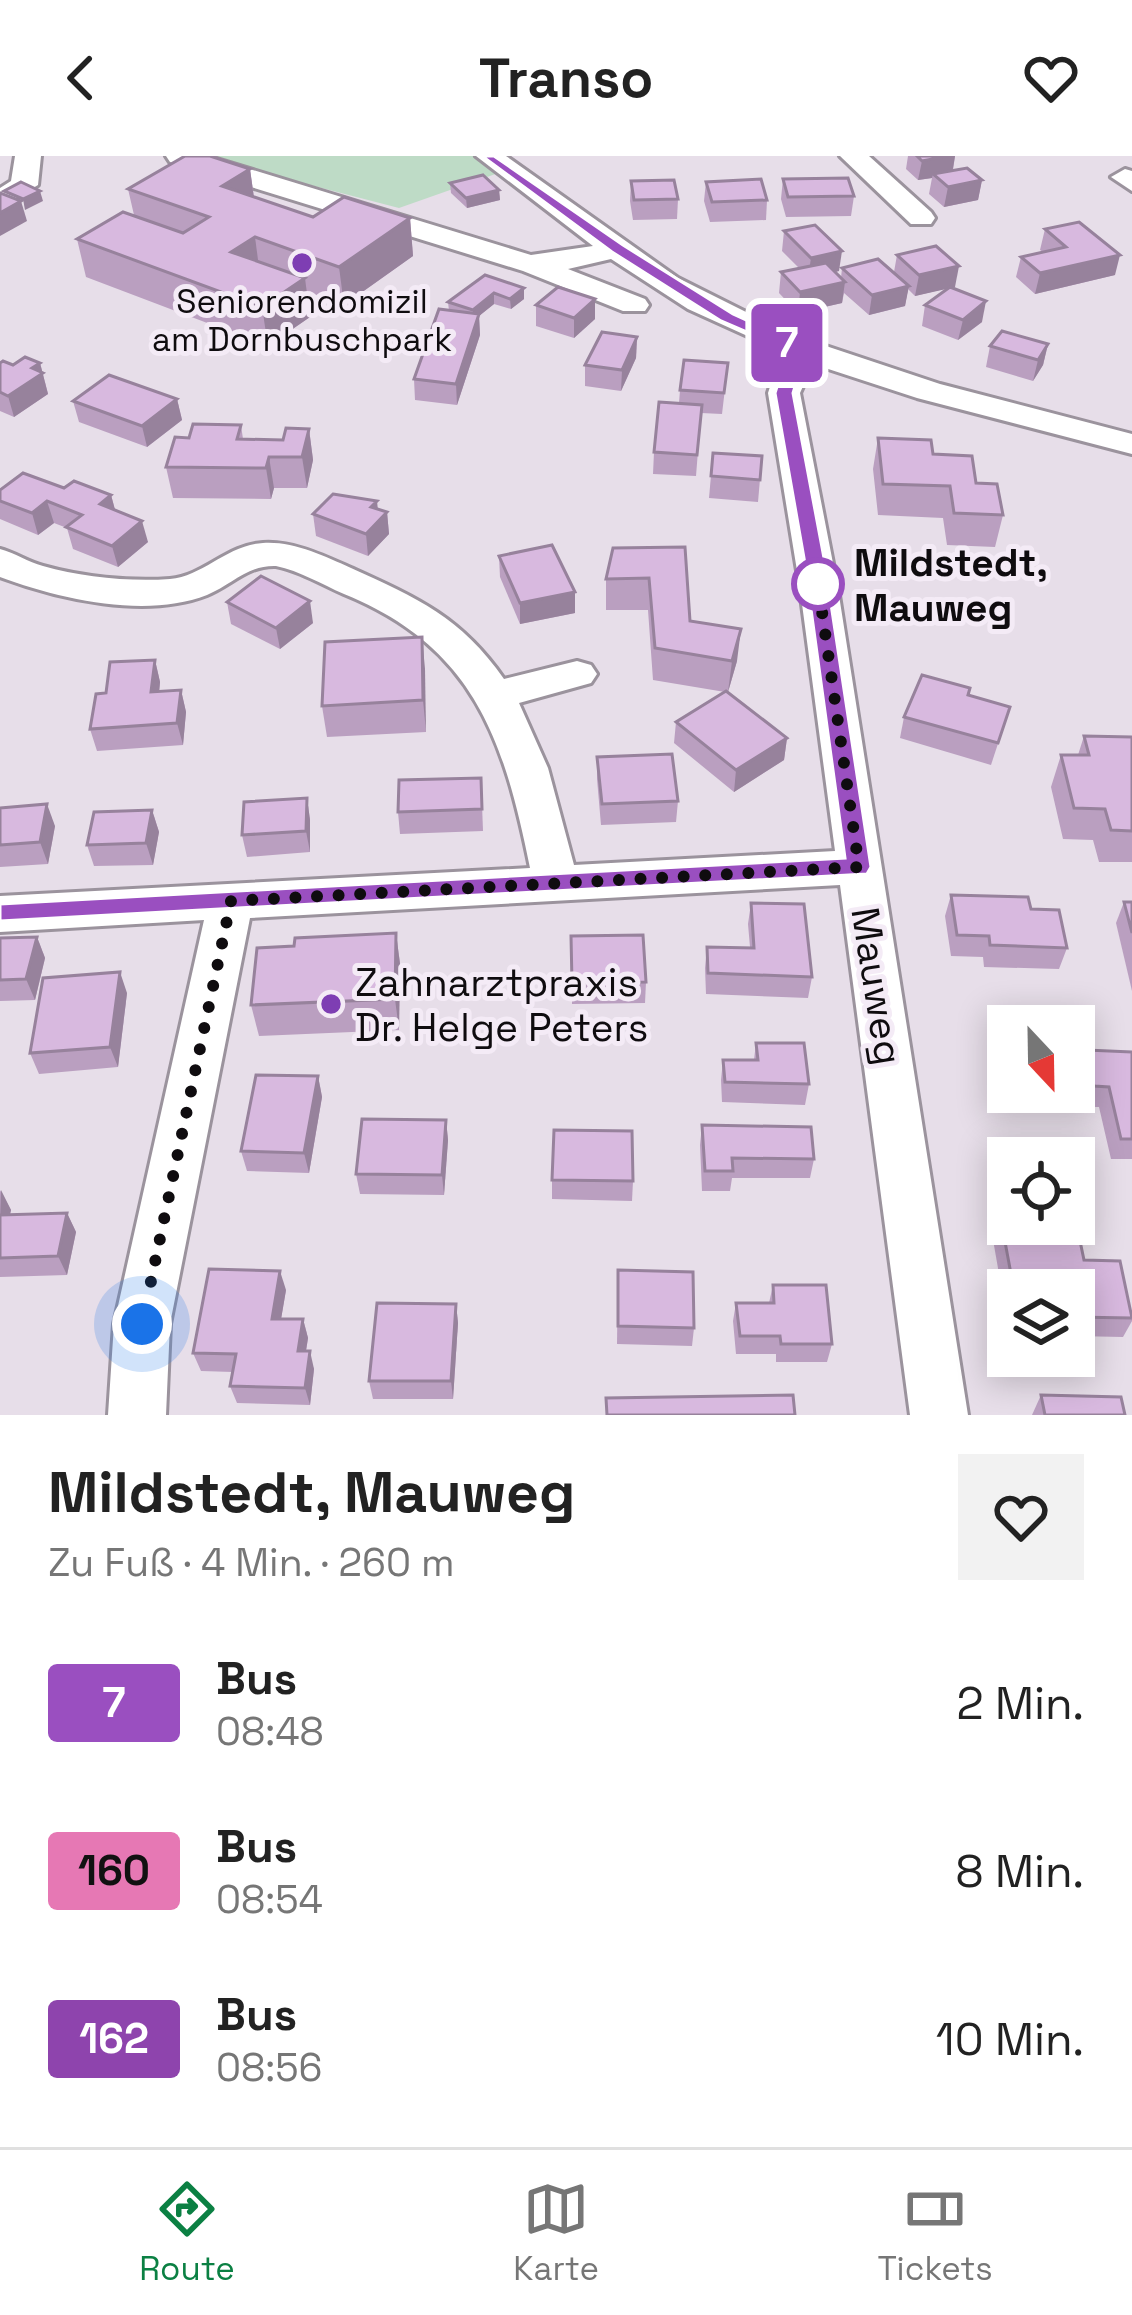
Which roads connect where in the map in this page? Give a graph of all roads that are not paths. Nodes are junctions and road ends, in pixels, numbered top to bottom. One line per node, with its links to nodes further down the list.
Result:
1 (28, 156): 5 (street)
2 (179, 156): 8 (street)
3 (489, 156): 7 (street)
4 (853, 156): 6 (street)
5 (0, 200)
6 (921, 218)
7 (618, 248): 8 (street); 10 (street)
8 (529, 264): 9 (street)
9 (634, 305)
10 (808, 352): 11 (street); 15 (street, Mauweg)
11 (1132, 444)
12 (0, 561): 14 (street)
13 (577, 674): 14 (street)
14 (495, 695): 16 (street)
15 (859, 867): 16 (street); 20 (street, Mauweg)
16 (556, 886): 17 (street)
17 (231, 901): 18 (street); 19 (street)
18 (0, 914)
19 (137, 1415)
20 (939, 1415)

